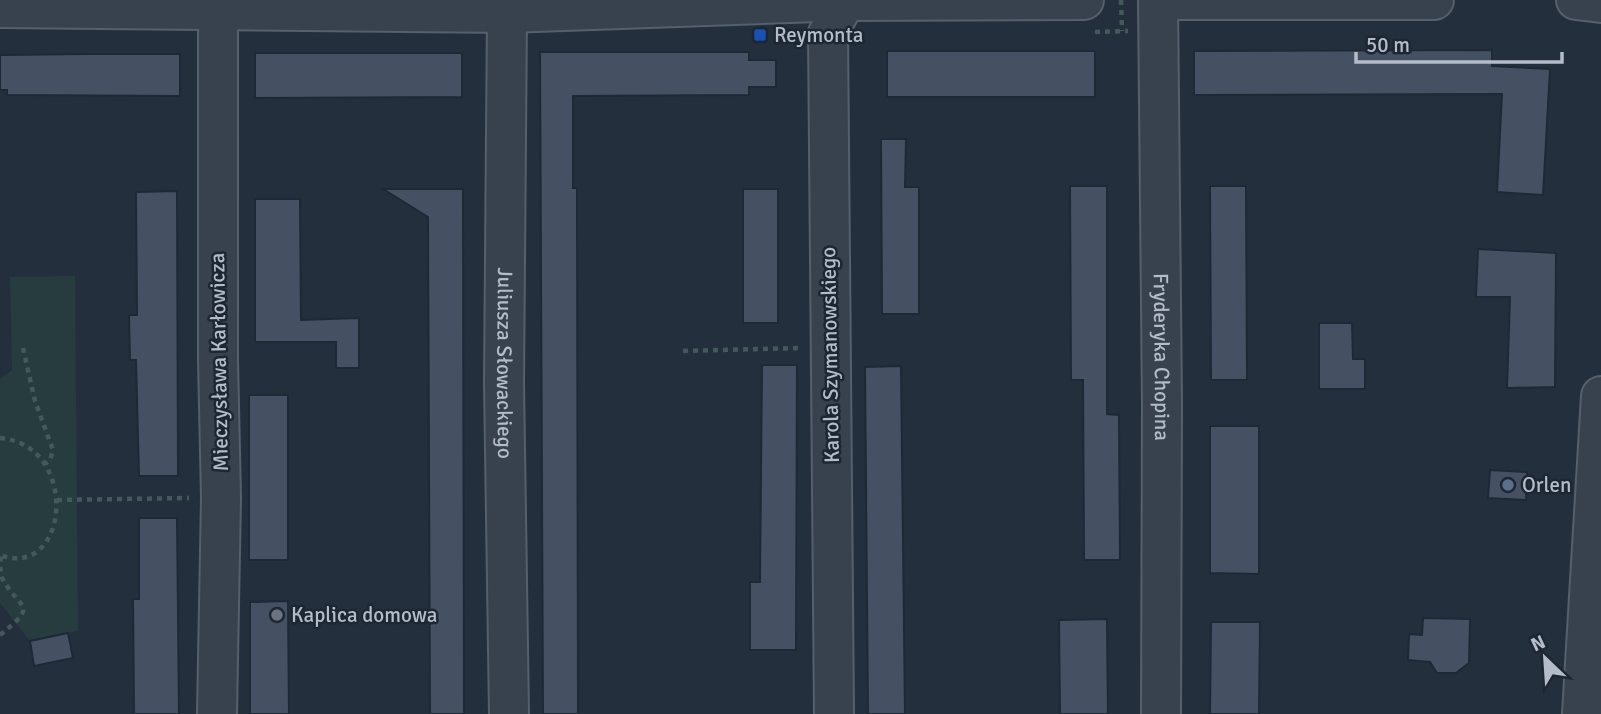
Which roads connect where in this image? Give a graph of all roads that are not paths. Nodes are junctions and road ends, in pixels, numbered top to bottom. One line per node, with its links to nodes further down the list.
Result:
1 (846, 0): 2 (street); 10 (street); 14 (street, Karola Szymanowskiego)
2 (1084, 0)
3 (1158, 0): 15 (street, Fryderyka Chopina)
4 (1164, 0): 5 (street)
5 (1434, 0)
6 (1576, 0): 7 (street)
7 (1601, 3)
8 (0, 8): 9 (street)
9 (218, 9): 10 (street); 12 (street, Mieczysława Karłowicza)
10 (507, 13): 13 (street, Juliusza Słowackiego)
11 (1601, 396): 16 (street)
12 (217, 714)
13 (509, 714)
14 (834, 714)
15 (1161, 714)
16 (1582, 714)

